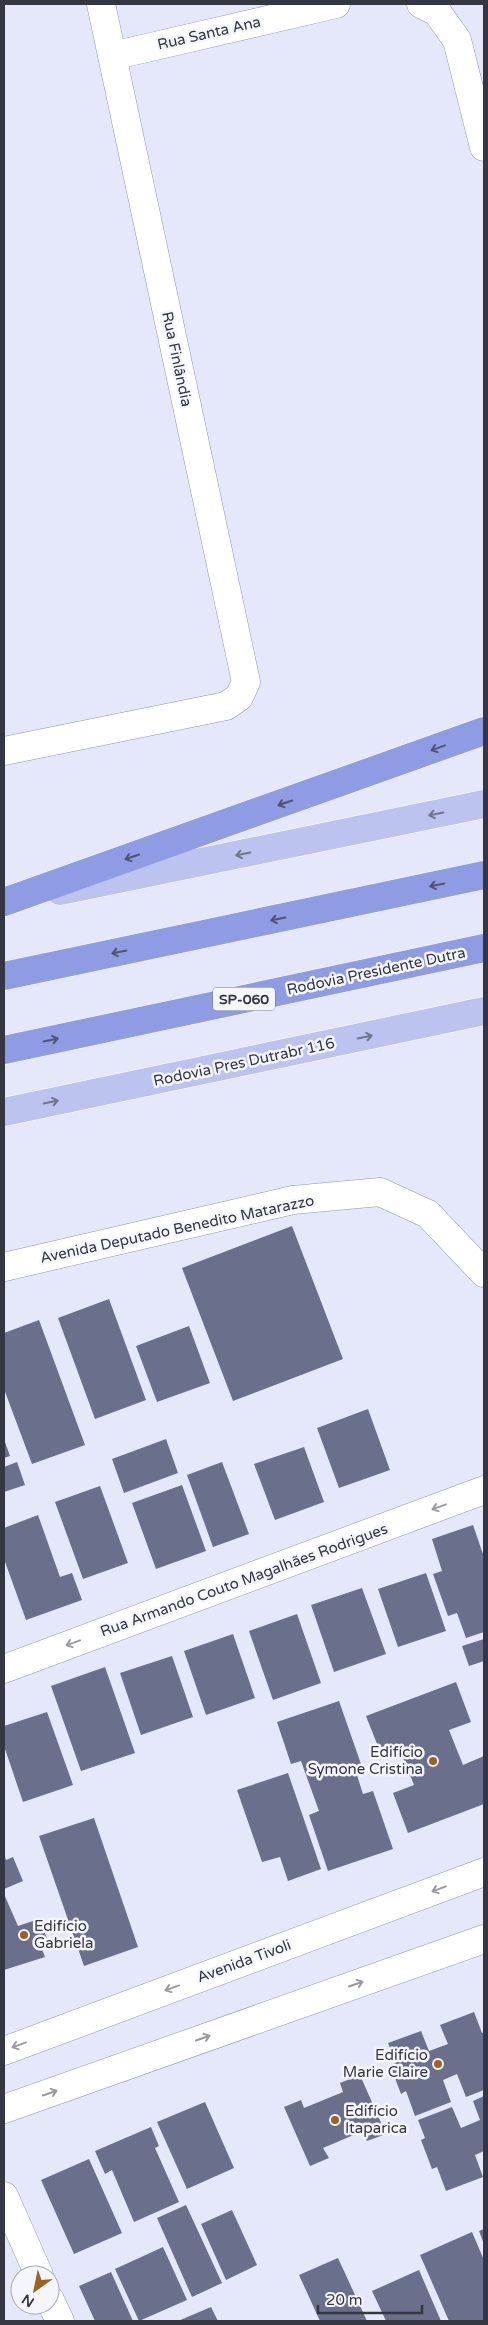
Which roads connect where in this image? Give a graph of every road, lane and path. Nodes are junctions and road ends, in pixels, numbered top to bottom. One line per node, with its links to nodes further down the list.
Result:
1 (102, 4): 4 (street, Rua Finlândia)
2 (336, 4): 4 (street, Rua Santa Ana)
3 (421, 4): 5 (street)
4 (112, 56): 7 (street, Rua Finlândia)
5 (484, 147)
6 (484, 731): 10 (highway, one-way to 10)
7 (4, 751)
8 (484, 804): 10 (main road, one-way to 10)
9 (484, 875): 12 (highway, one-way to 12)
10 (4, 902)
11 (484, 948): 14 (highway, Rodovia Presidente Dutra / SP-060, one-way to 11)
12 (4, 976)
13 (484, 1012): 15 (main road, Rodovia Pres Dutrabr 116, one-way to 13)
14 (4, 1050)
15 (4, 1112)
16 (4, 1267): 17 (street, Avenida Deputado Benedito Matarazzo)
17 (484, 1273)
18 (484, 1490): 19 (street, Rua Armando Couto Magalhães Rodrigues, one-way to 19)
19 (4, 1669)
20 (484, 1872): 22 (street, Avenida Tivoli, one-way to 22)
21 (484, 1939): 23 (street, one-way to 21)
22 (4, 2051)
23 (4, 2109)
24 (4, 2196): 25 (street)
25 (35, 2265)

